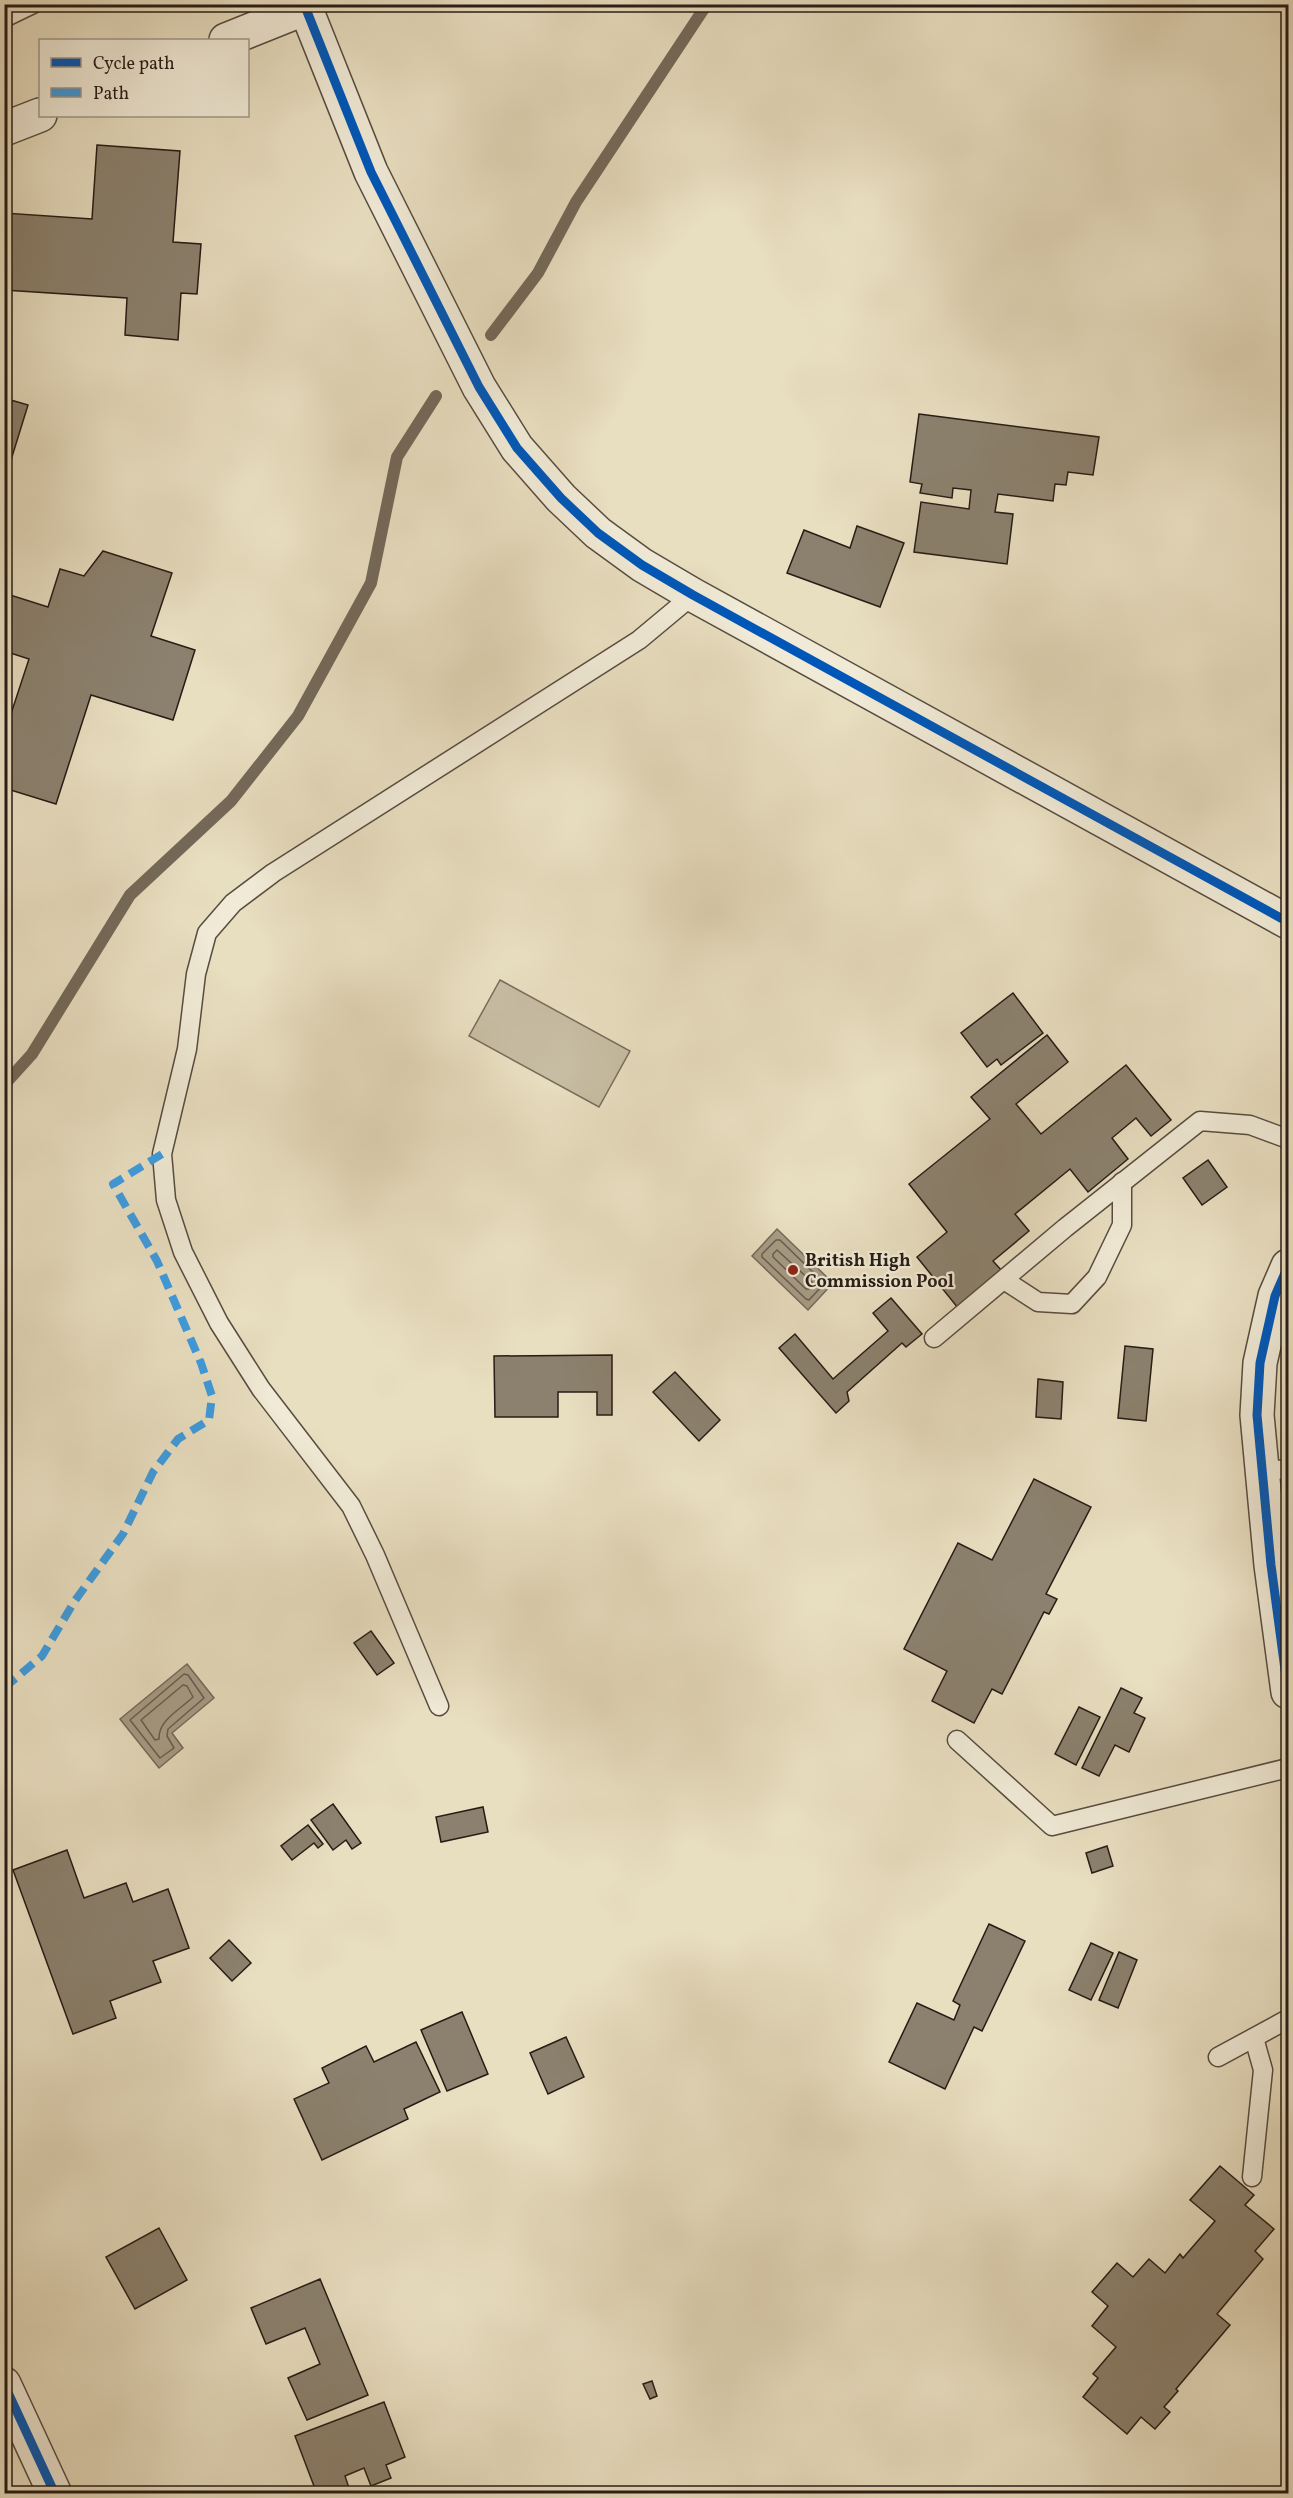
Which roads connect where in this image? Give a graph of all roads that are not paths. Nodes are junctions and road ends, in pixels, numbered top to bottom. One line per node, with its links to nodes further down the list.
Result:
1 (33, 4): 3 (lane)
2 (305, 6): 4 (street); 7 (street)
3 (4, 18)
4 (228, 39)
5 (39, 115): 6 (street)
6 (4, 129)
7 (693, 595): 8 (street); 16 (lane)
8 (1288, 922)
9 (1288, 1139): 10 (lane)
10 (1122, 1182): 12 (lane); 12 (lane)
11 (1288, 1266): 14 (street)
12 (1004, 1280): 13 (lane)
13 (934, 1338)
14 (1276, 1470): 15 (street)
15 (1288, 1692)
16 (440, 1706)
17 (957, 1740): 18 (lane)
18 (1288, 1768)
19 (1288, 2019): 20 (lane)
20 (1254, 2038): 21 (lane); 22 (lane)
21 (1218, 2057)
22 (1251, 2176)
23 (4, 2384): 24 (street)
24 (55, 2493)

